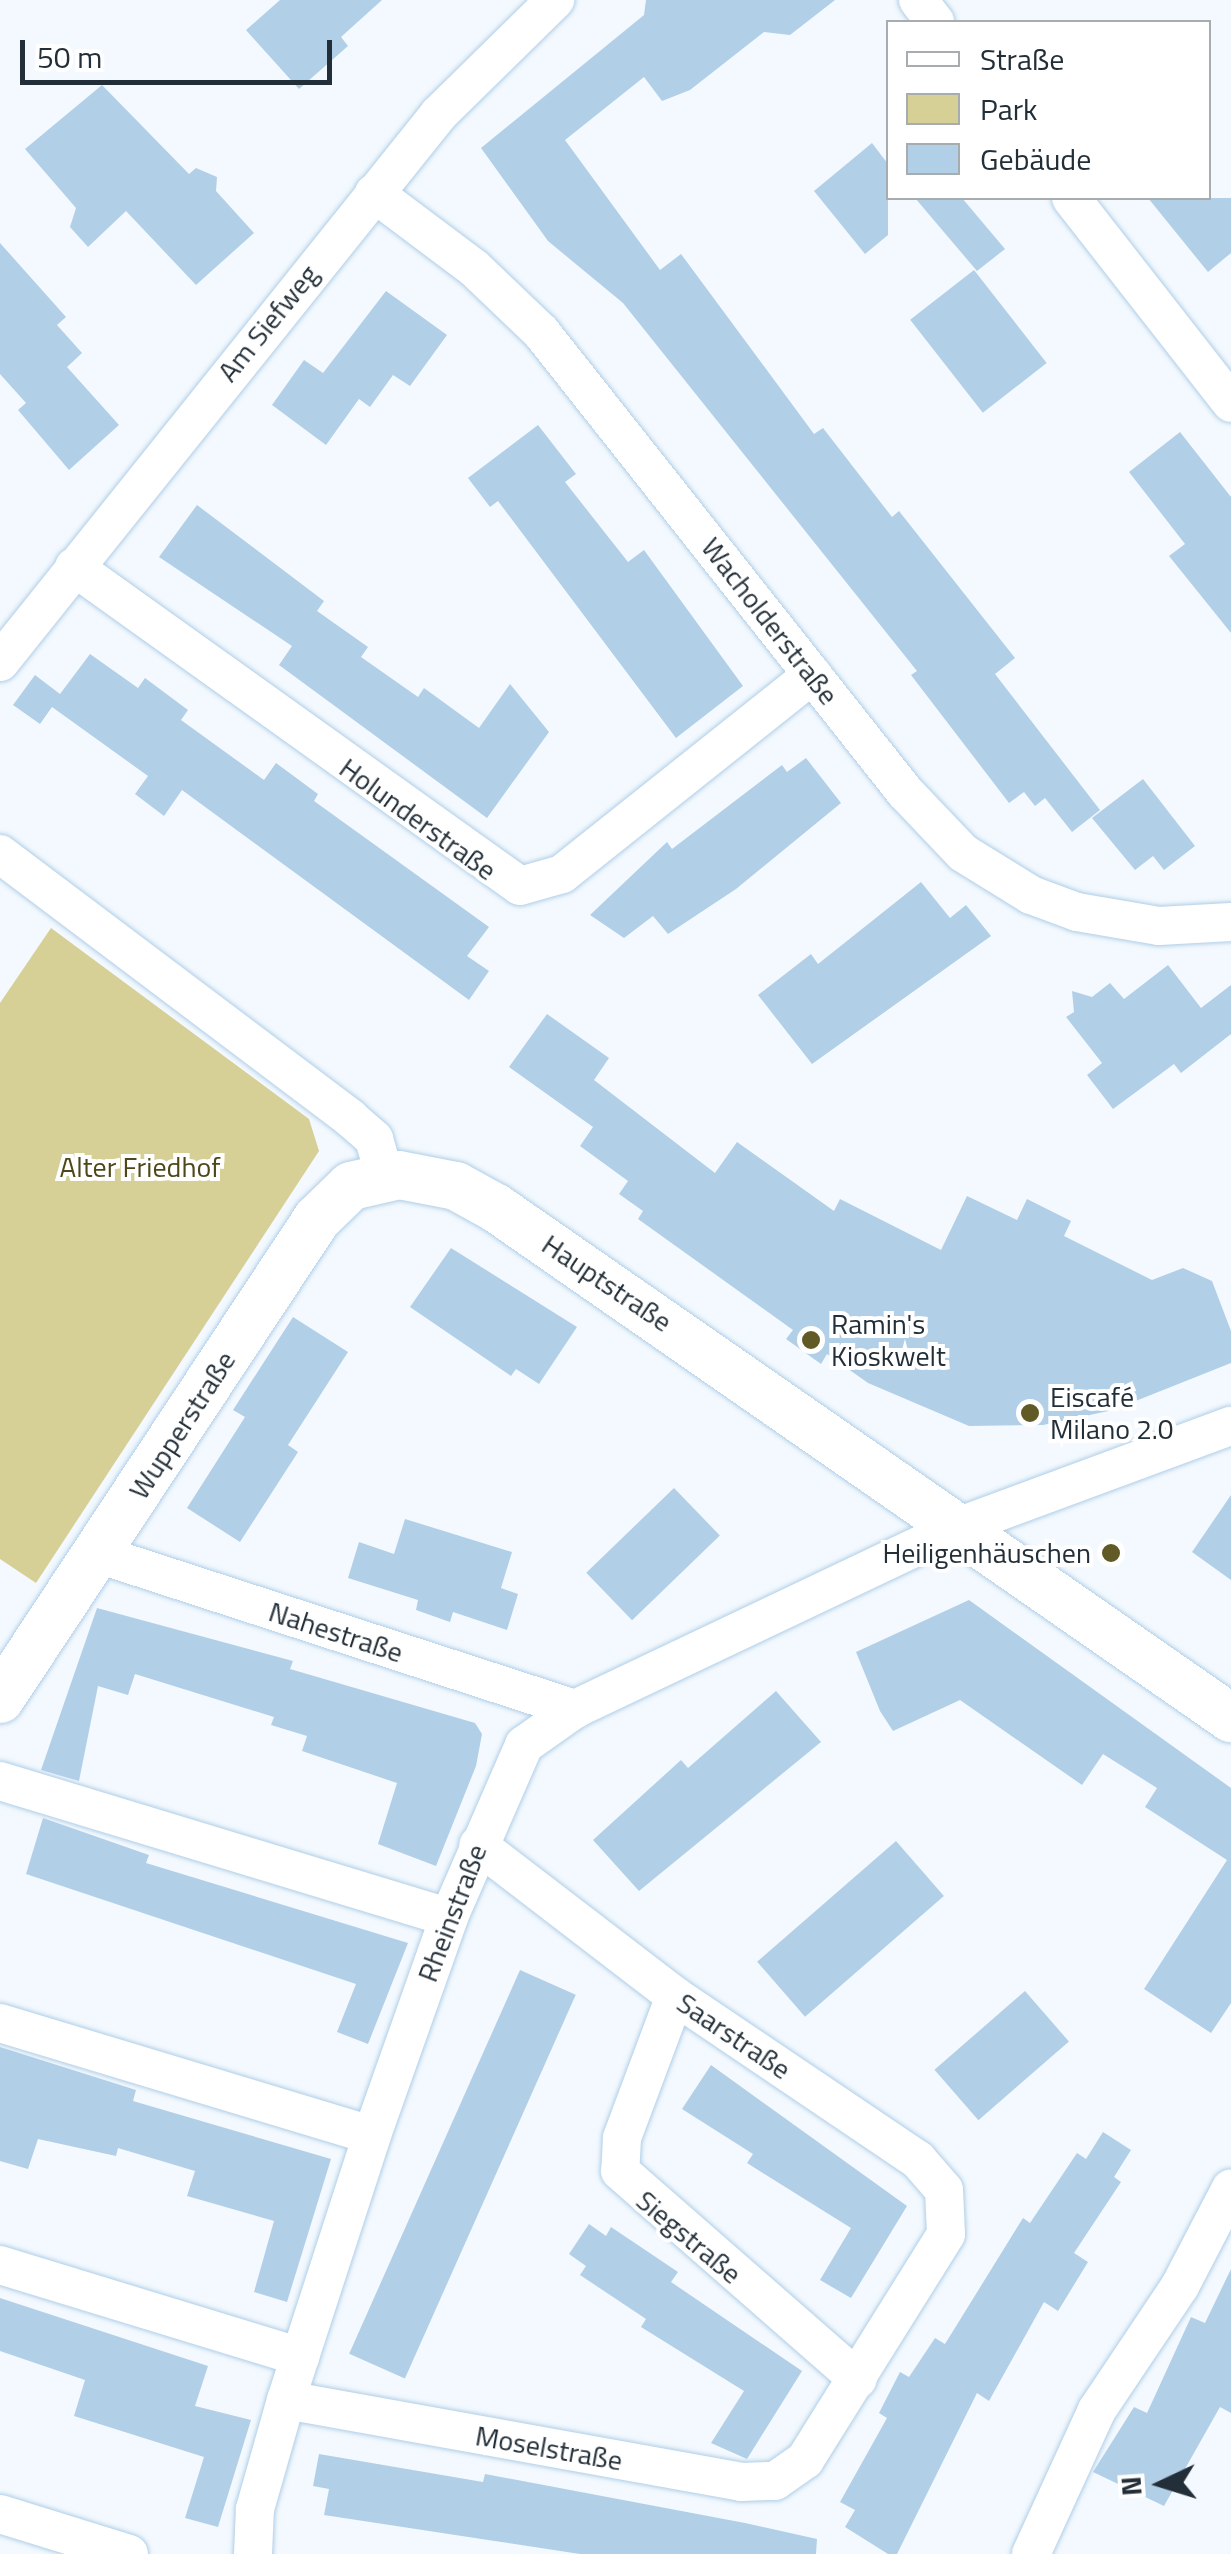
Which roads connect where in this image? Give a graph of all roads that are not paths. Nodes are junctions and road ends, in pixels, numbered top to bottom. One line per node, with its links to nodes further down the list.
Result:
1 (555, 0): 4 (street, Am Siefweg)
2 (918, 0): 3 (street)
3 (933, 20)
4 (374, 193): 7 (street, Am Siefweg); 9 (street, Wacholderstraße)
5 (1073, 200): 6 (street)
6 (1231, 403)
7 (74, 567): 8 (street, Am Siefweg); 9 (street, Holunderstraße)
8 (0, 662)
9 (812, 676): 11 (street, Wacholderstraße)
10 (0, 854): 12 (street)
11 (1231, 922)
12 (384, 1175): 14 (street, Hauptstraße); 15 (street, Wupperstraße)
13 (1231, 1426): 14 (street, Rheinstraße)
14 (960, 1526): 17 (street, Rheinstraße); 18 (street, Hauptstraße)
15 (98, 1554): 16 (street, Wupperstraße); 17 (street, Nahestraße)
16 (0, 1700)
17 (574, 1710): 20 (street, Rheinstraße)
18 (1231, 1718)
19 (0, 1782): 21 (street)
20 (478, 1845): 21 (street, Rheinstraße); 22 (street, Saarstraße)
21 (450, 1917): 24 (street, Rheinstraße)
22 (674, 1996): 28 (street, Siegstraße); 28 (street, Saarstraße)
23 (0, 2023): 24 (street)
24 (372, 2134): 27 (street, Rheinstraße)
25 (1231, 2188): 33 (street)
26 (0, 2265): 27 (street)
27 (300, 2356): 29 (street, Rheinstraße)
28 (858, 2379): 29 (street, Moselstraße)
29 (286, 2400): 32 (street, Rheinstraße)
30 (0, 2514): 31 (street)
31 (129, 2554)
32 (253, 2554)
33 (1031, 2554)

